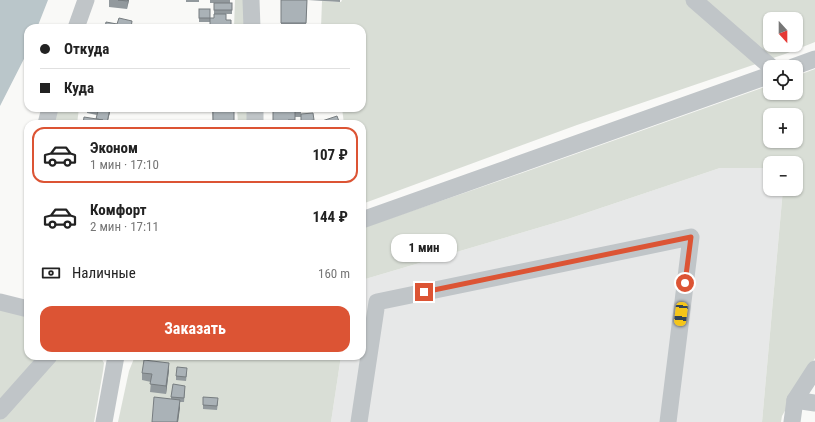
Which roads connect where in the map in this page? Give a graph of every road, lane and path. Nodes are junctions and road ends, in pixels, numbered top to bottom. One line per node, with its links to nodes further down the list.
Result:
1 (86, 0): 4 (street)
2 (251, 0): 5 (street)
3 (694, 0): 7 (street)
4 (77, 24)
5 (252, 24)
6 (815, 59): 8 (street)
7 (763, 60)
8 (803, 63)
9 (763, 77): 10 (street)
10 (366, 219)
11 (0, 302): 12 (street)
12 (24, 306)
13 (46, 360): 18 (street)
14 (115, 360): 19 (street)
15 (815, 369): 16 (street)
16 (795, 400): 17 (street); 22 (street)
17 (815, 403)
18 (0, 411)
19 (104, 422)
20 (359, 422): 21 (street)
21 (668, 422)
22 (792, 422)

